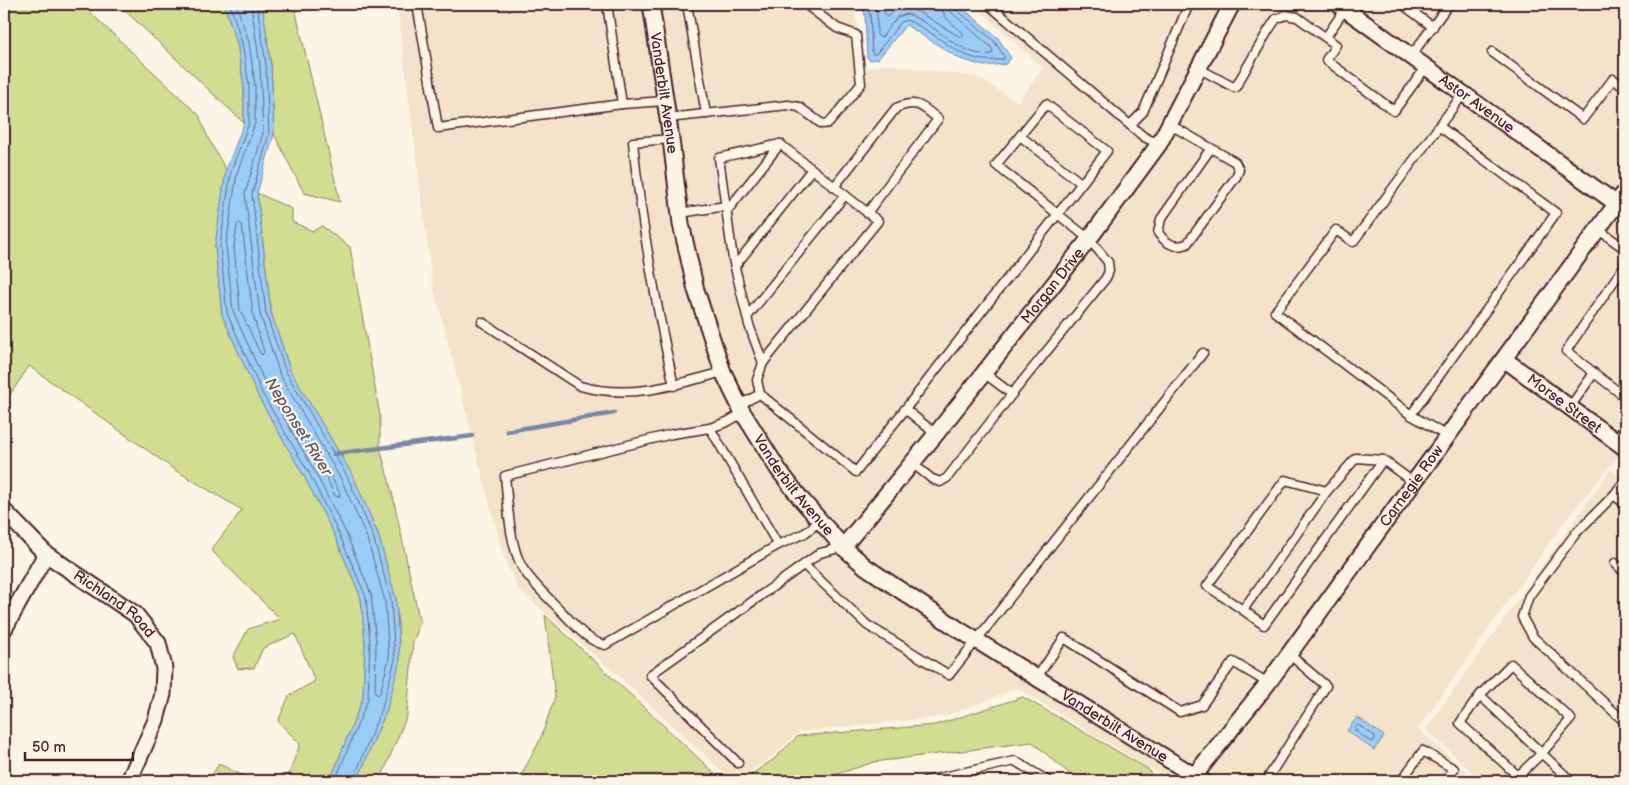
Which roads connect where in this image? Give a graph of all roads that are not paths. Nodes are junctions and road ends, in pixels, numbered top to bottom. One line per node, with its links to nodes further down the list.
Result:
1 (417, 4): 21 (lane)
2 (608, 4): 21 (lane)
3 (651, 4): 20 (street, Vanderbilt Avenue)
4 (687, 4): 22 (lane)
5 (805, 4): 22 (lane)
6 (988, 4): 25 (lane)
7 (1189, 4): 25 (lane)
8 (1232, 4): 16 (street, Morgan Drive)
9 (1402, 4): 12 (lane)
10 (1449, 4): 12 (lane)
11 (1341, 6): 13 (lane); 15 (street, Astor Avenue)
12 (1433, 27): 15 (lane)
13 (1326, 37): 16 (lane); 17 (lane)
14 (1492, 52): 18 (lane)
15 (1411, 56): 17 (street, Astor Avenue)
16 (1198, 68): 24 (street, Morgan Drive)
17 (1426, 68): 19 (street, Astor Avenue)
18 (1625, 88)
19 (1463, 94): 26 (lane); 36 (street, Astor Avenue)
20 (665, 101): 21 (lane); 23 (street, Vanderbilt Avenue)
21 (622, 104)
22 (706, 114): 23 (lane)
23 (668, 118): 28 (street, Vanderbilt Avenue)
24 (1169, 124): 30 (street, Morgan Drive); 31 (lane)
25 (1130, 125): 30 (lane)
26 (1439, 126): 61 (lane); 61 (lane)
27 (1020, 136): 33 (lane); 33 (lane); 40 (lane)
28 (671, 139): 38 (street, Vanderbilt Avenue); 54 (lane)
29 (780, 144): 32 (lane); 37 (lane); 37 (lane)
30 (1159, 144): 42 (street, Morgan Drive)
31 (1211, 148): 31 (lane)
32 (812, 169): 34 (lane); 44 (lane)
33 (1081, 183): 40 (lane)
34 (834, 187): 35 (lane); 39 (lane)
35 (845, 195): 39 (lane); 46 (lane)
36 (1621, 198): 41 (street, Carnegie Row)
37 (726, 208): 38 (lane); 44 (lane)
38 (680, 212): 51 (street, Vanderbilt Avenue)
39 (867, 213): 50 (lane)
40 (1058, 213): 42 (lane); 60 (lane)
41 (1599, 230): 43 (lane); 49 (street, Carnegie Row)
42 (1089, 239): 52 (street, Morgan Drive); 56 (lane)
43 (1625, 249)
44 (735, 266): 46 (lane)
45 (1625, 266): 53 (lane)
46 (747, 317): 50 (lane)
47 (482, 322): 54 (lane)
48 (1203, 353): 84 (lane)
49 (1504, 359): 58 (street, Morse Street); 65 (street, Carnegie Row)
50 (763, 363): 55 (lane)
51 (723, 372): 54 (lane); 59 (street, Vanderbilt Avenue)
52 (984, 372): 56 (lane); 64 (street, Morgan Drive)
53 (1594, 373): 57 (lane); 58 (lane)
54 (674, 386)
55 (760, 394): 59 (lane); 60 (lane)
56 (1012, 394): 68 (lane)
57 (1625, 397)
58 (1570, 408): 66 (street, Morse Street)
59 (741, 409): 63 (lane); 75 (street, Vanderbilt Avenue)
60 (905, 409): 64 (lane)
61 (1411, 415): 65 (lane)
62 (1625, 426): 66 (lane)
63 (710, 428): 76 (lane); 76 (lane)
64 (936, 434): 68 (street, Morgan Drive)
65 (1447, 436): 70 (street, Carnegie Row)
66 (1621, 445)
67 (1383, 460): 70 (lane); 71 (lane); 82 (lane)
68 (912, 463): 77 (street, Morgan Drive)
69 (1625, 480): 72 (lane)
70 (1413, 482): 85 (street, Carnegie Row)
71 (1327, 491): 82 (lane); 82 (lane)
72 (1614, 495): 73 (lane); 89 (lane)
73 (1625, 504)
74 (4, 511): 78 (street, Richland Road)
75 (820, 521): 76 (lane); 77 (street, Vanderbilt Avenue)
76 (778, 545)
77 (844, 547): 79 (lane); 84 (street, Vanderbilt Avenue)
78 (46, 554): 83 (street); 93 (street, Richland Road)
79 (804, 564): 84 (lane); 91 (lane)
80 (1615, 564): 81 (lane)
81 (1625, 573)
82 (1243, 610)
83 (4, 629)
84 (978, 641): 86 (street, Vanderbilt Avenue)
85 (1289, 654): 87 (street, Carnegie Row); 96 (lane)
86 (1037, 677): 87 (lane); 92 (street, Vanderbilt Avenue)
87 (1268, 683): 92 (street, Carnegie Row)
88 (1480, 695): 90 (lane); 90 (lane); 90 (lane)
89 (1625, 722)
90 (1542, 753): 99 (lane)
91 (738, 763)
92 (1196, 780)
93 (129, 781)
94 (925, 781): 95 (lane)
95 (1048, 781)
96 (1266, 781)
97 (1401, 781): 98 (lane)
98 (1445, 781)
99 (1571, 781)

